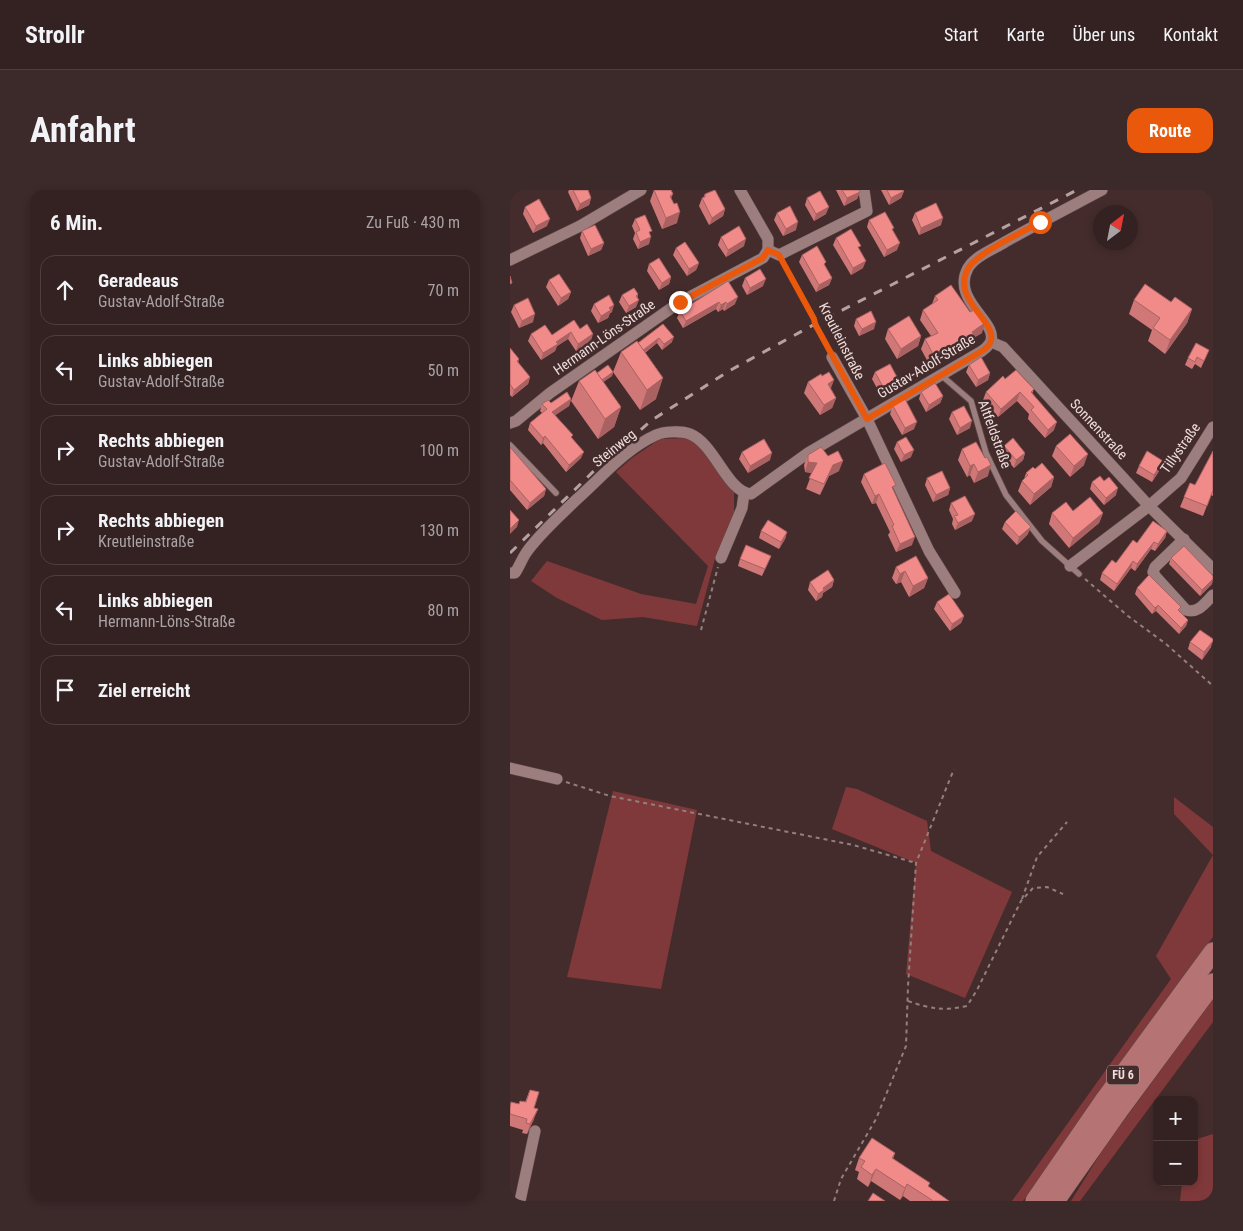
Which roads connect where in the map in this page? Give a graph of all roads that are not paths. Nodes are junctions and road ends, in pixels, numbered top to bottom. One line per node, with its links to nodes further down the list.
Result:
1 (641, 190): 6 (street)
2 (740, 190): 5 (street)
3 (864, 190): 5 (street)
4 (1102, 190): 7 (street, Gustav-Adolf-Straße)
5 (768, 250): 11 (street, Hermann-Löns-Straße)
6 (510, 260)
7 (991, 342): 9 (street, Gustav-Adolf-Straße); 16 (street, Sonnenstraße)
8 (832, 357): 10 (street, Kreutleinstraße)
9 (941, 375): 10 (street, Gustav-Adolf-Straße); 19 (lane, Altfeldstraße)
10 (867, 419): 15 (street, Gustav-Adolf-Straße); 23 (street, Kreutleinstraße)
11 (510, 423)
12 (1213, 427): 16 (street, Tillystraße)
13 (510, 444): 14 (lane)
14 (556, 494)
15 (748, 494): 18 (street); 22 (street, Steinweg)
16 (1149, 506): 17 (street, Sonnenstraße); 19 (street, Tillystraße)
17 (1184, 539): 20 (street, Sonnenstraße); 24 (street)
18 (721, 558)
19 (1070, 566): 21 (lane, Altfeldstraße)
20 (1213, 569)
21 (1079, 574)
22 (512, 576)
23 (955, 593)
24 (1213, 595)
25 (510, 768): 26 (street)
26 (557, 779)
27 (1213, 952): 31 (main road, FÜ 6)
28 (1213, 984): 32 (main road, FÜ 6)
29 (535, 1131): 30 (street)
30 (520, 1201)
31 (1036, 1201)
32 (1055, 1201)

